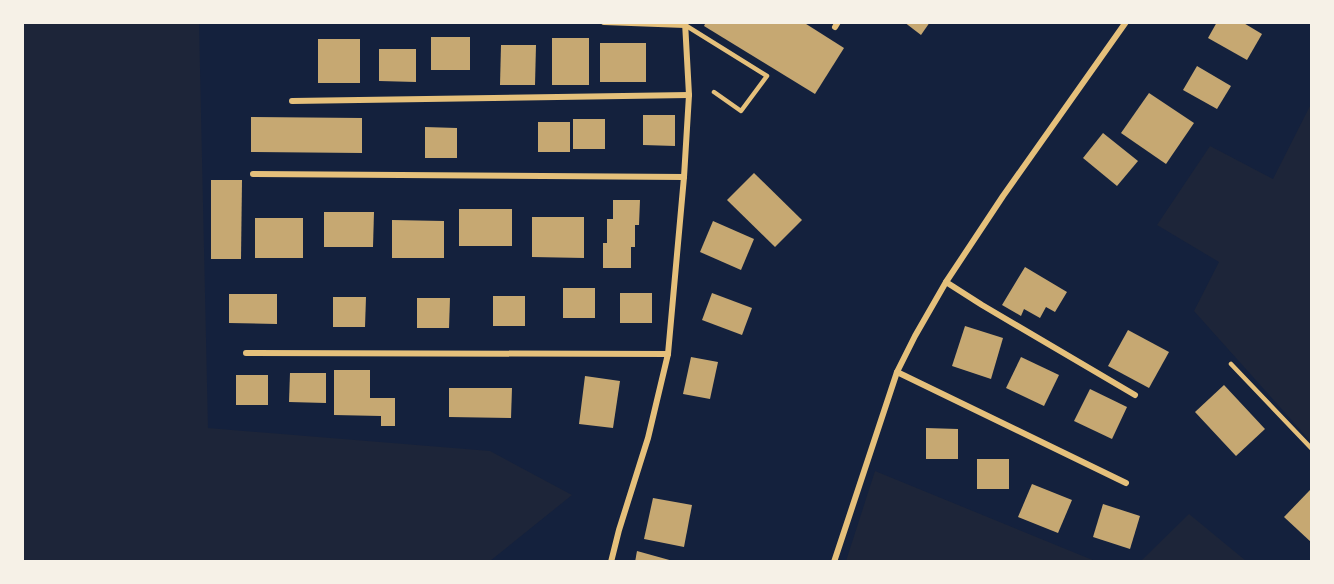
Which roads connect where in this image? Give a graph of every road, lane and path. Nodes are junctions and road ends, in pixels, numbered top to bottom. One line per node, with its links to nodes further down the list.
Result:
1 (604, 22): 3 (street)
2 (1126, 22): 9 (street)
3 (685, 24): 4 (lane); 5 (street)
4 (714, 92)
5 (689, 95): 6 (street); 8 (street)
6 (292, 101)
7 (253, 174): 8 (street)
8 (684, 177): 11 (street)
9 (946, 282): 13 (street); 14 (street)
10 (246, 353): 11 (street)
11 (668, 354): 17 (street)
12 (1231, 364): 15 (lane)
13 (897, 372): 16 (street); 18 (street)
14 (1135, 395)
15 (1311, 449)
16 (1126, 483)
17 (611, 561)
18 (834, 561)

